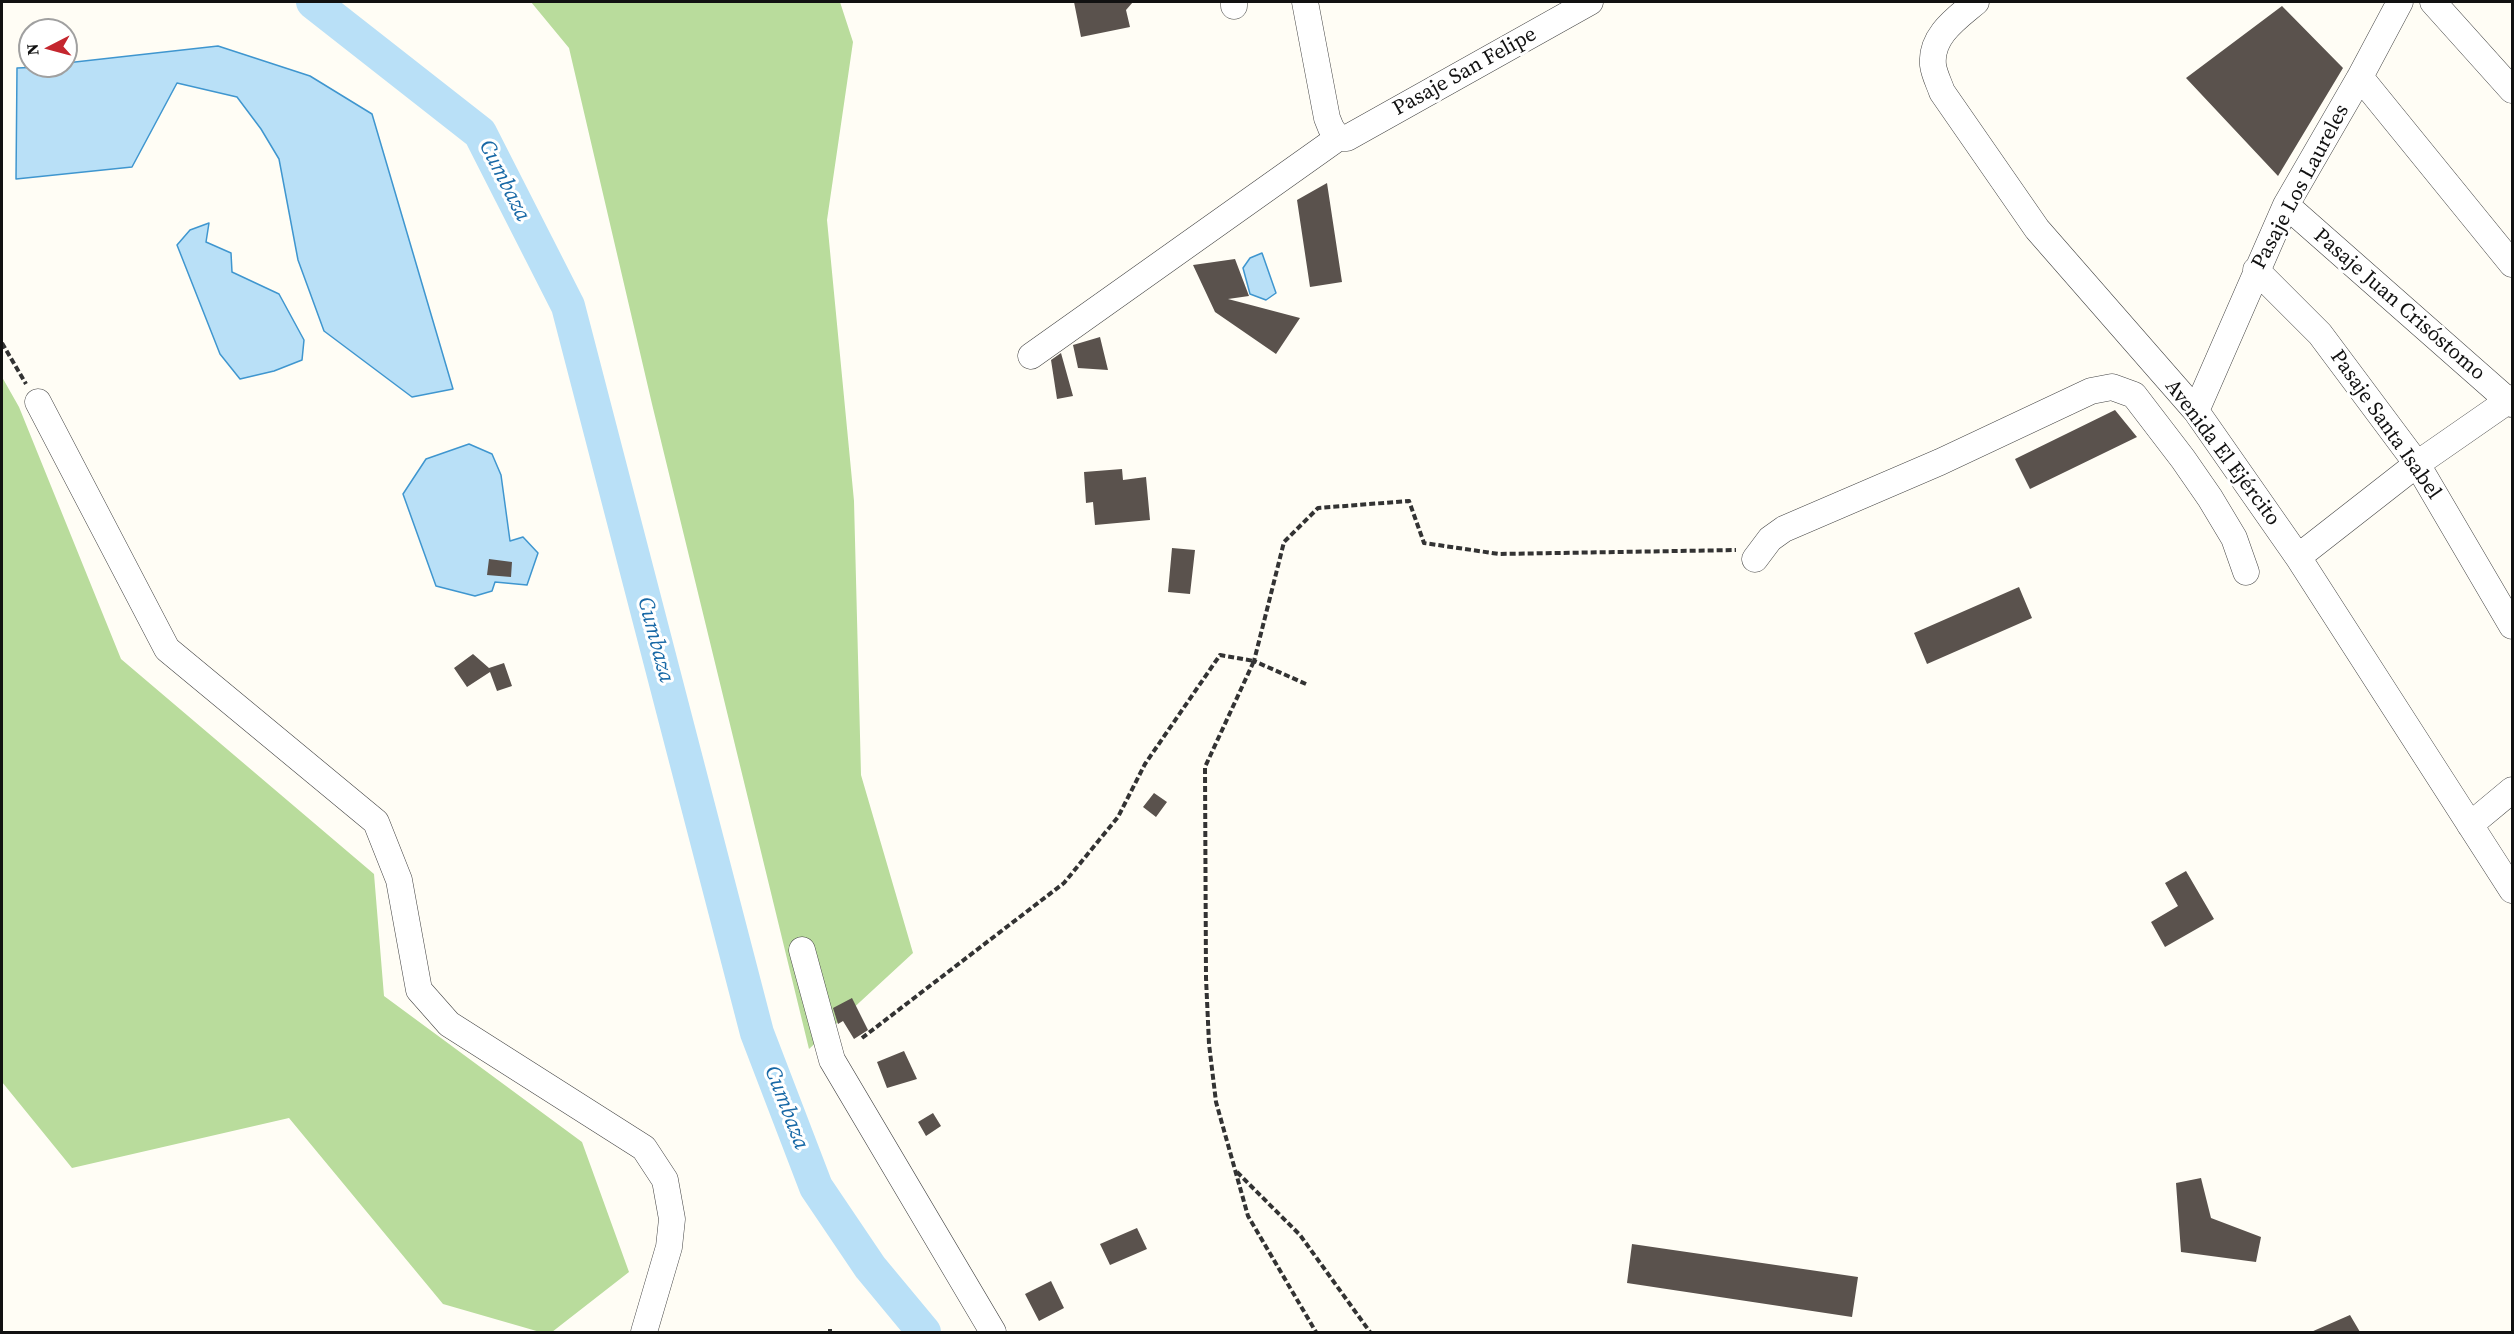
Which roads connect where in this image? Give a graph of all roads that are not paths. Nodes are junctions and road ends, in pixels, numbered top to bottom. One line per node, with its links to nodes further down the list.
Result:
1 (1305, 2): 8 (street)
2 (1590, 2): 8 (street, Pasaje San Felipe)
3 (1976, 2): 15 (street, Avenida El Ejército)
4 (2400, 2): 6 (street, Pasaje Los Laureles)
5 (2433, 2): 7 (street)
6 (2360, 77): 9 (street, Pasaje Los Laureles); 10 (street)
7 (2512, 90)
8 (1338, 138): 12 (street, Pasaje San Felipe)
9 (2286, 205): 11 (street, Pasaje Los Laureles); 13 (street, Pasaje Juan Crisóstomo)
10 (2512, 264)
11 (2256, 270): 15 (street, Pasaje Los Laureles); 16 (street, Pasaje Santa Isabel)
12 (1031, 356)
13 (2512, 401): 16 (street)
14 (38, 402): 25 (street)
15 (2196, 411): 17 (street, Avenida El Ejército)
16 (2417, 464): 17 (street); 20 (street, Pasaje Santa Isabel)
17 (2298, 557): 22 (street, Avenida El Ejército)
18 (1755, 559): 19 (street)
19 (2246, 572)
20 (2512, 626)
21 (2512, 790): 22 (street)
22 (2470, 825): 23 (street, Avenida El Ejército)
23 (2512, 890)
24 (802, 950): 26 (street)
25 (644, 1332)
26 (993, 1332)

